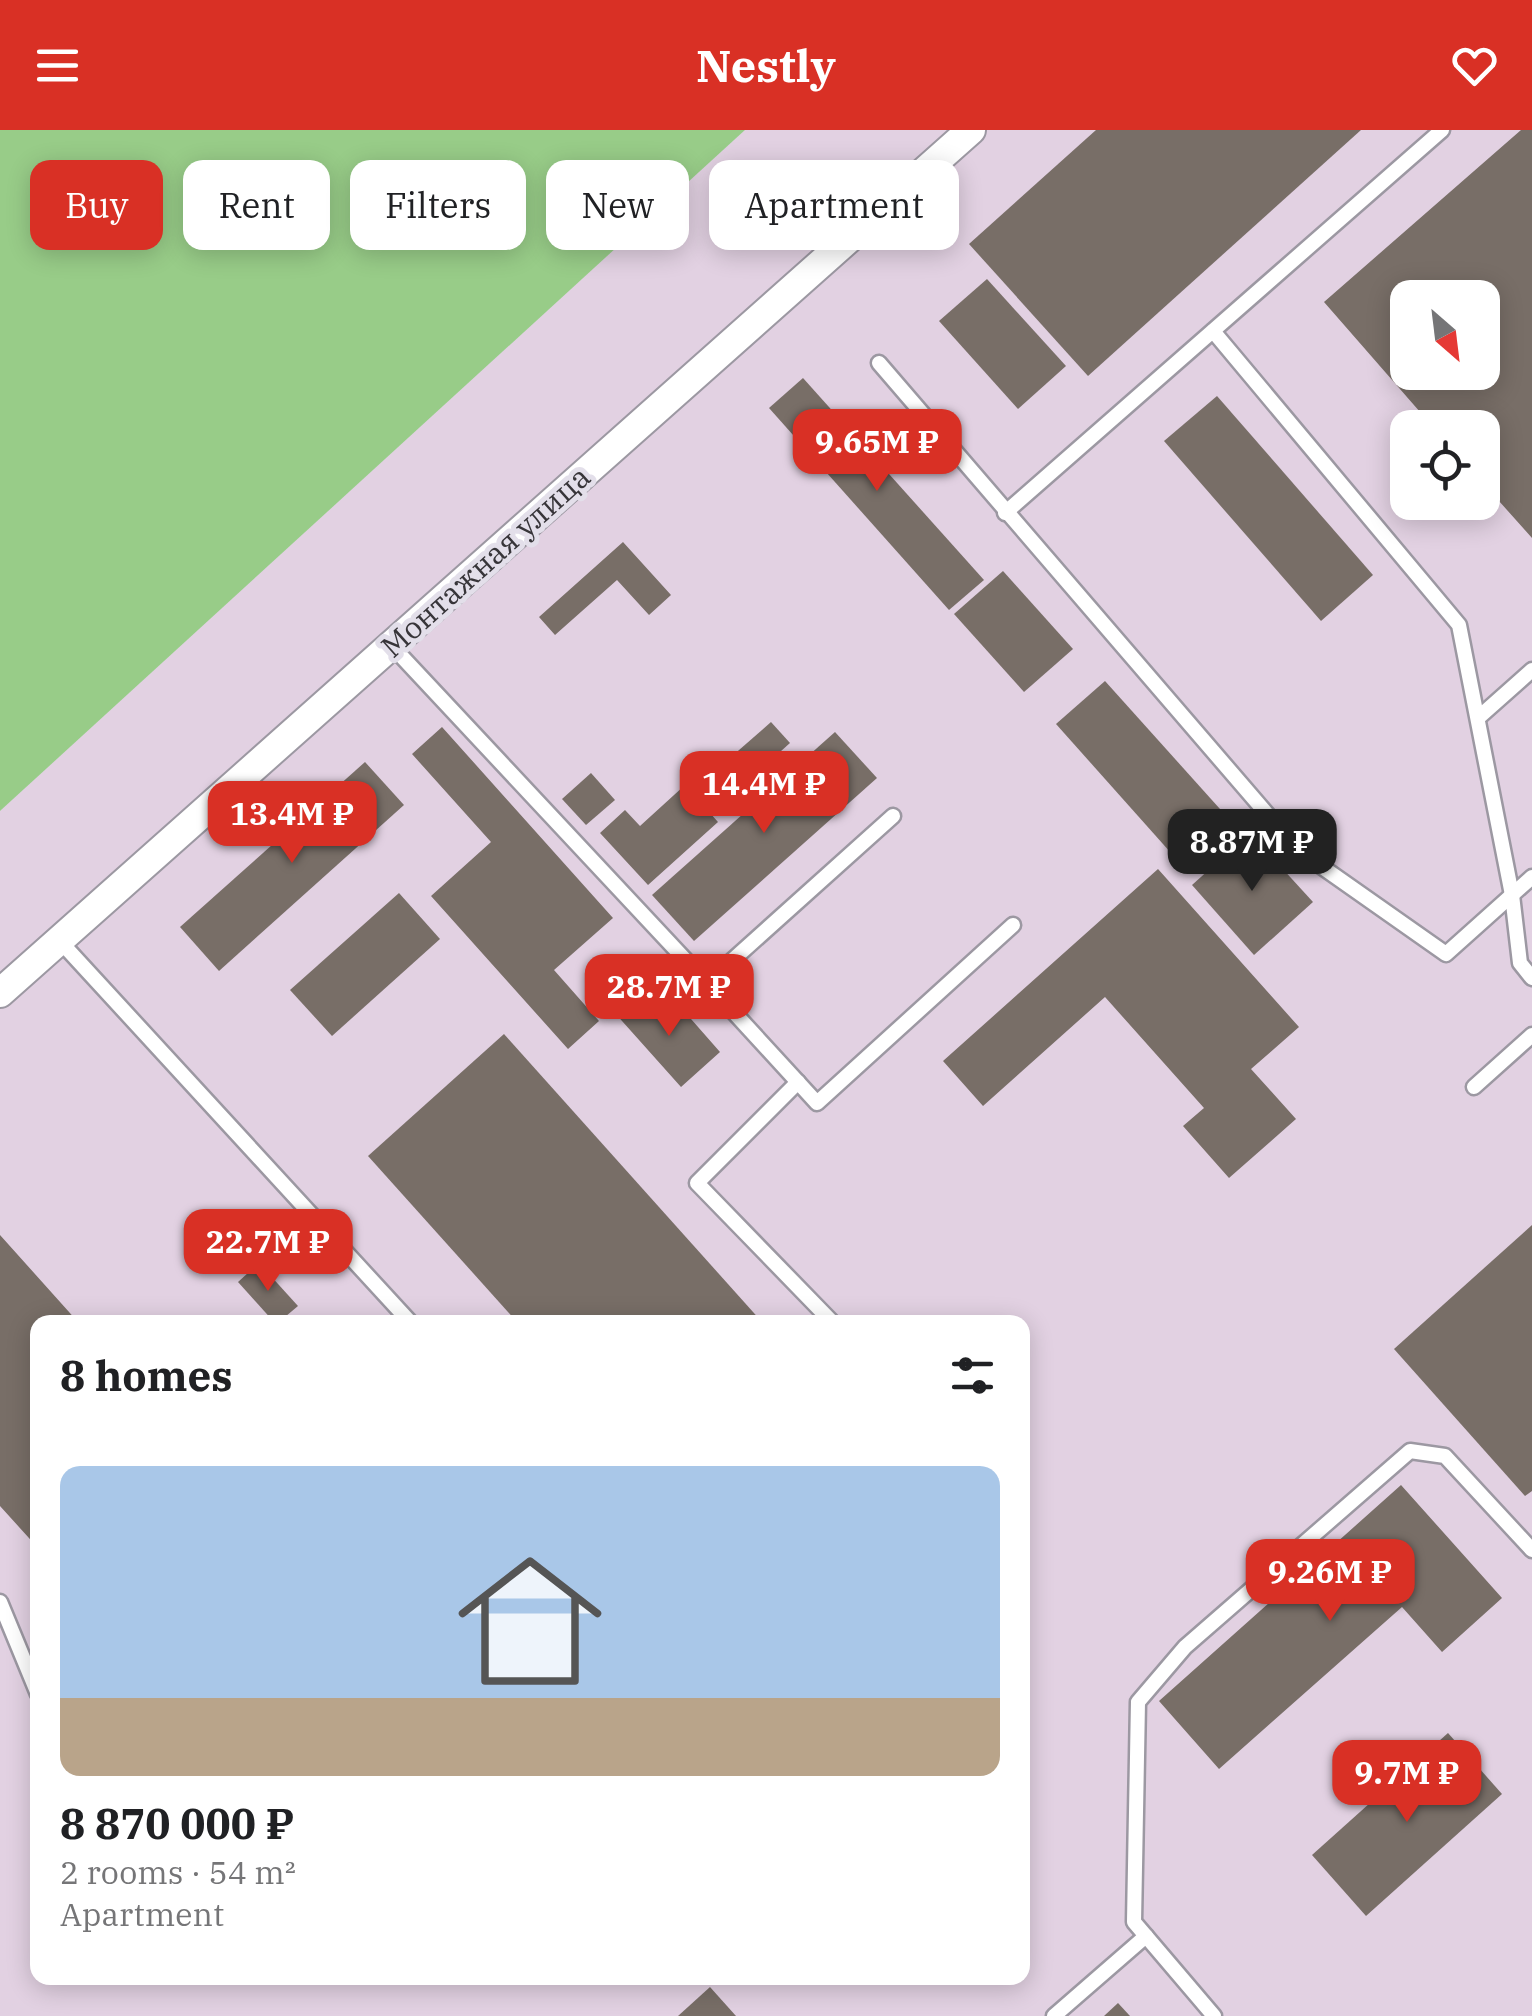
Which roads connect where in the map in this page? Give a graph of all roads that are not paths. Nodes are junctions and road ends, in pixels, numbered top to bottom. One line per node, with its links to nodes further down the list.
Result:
1 (971, 130): 6 (street, Монтажная улица)
2 (1442, 130): 3 (lane)
3 (1213, 331): 5 (lane); 8 (lane)
4 (879, 364): 5 (lane)
5 (1005, 514): 11 (lane)
6 (391, 646): 13 (street, Монтажная улица); 15 (lane)
7 (1532, 670): 8 (lane)
8 (1478, 718): 11 (lane)
9 (893, 816): 15 (lane)
10 (1532, 878): 11 (lane)
11 (1512, 895): 14 (lane)
12 (1013, 925): 18 (lane)
13 (59, 940): 16 (street, Монтажная улица); 20 (lane)
14 (1532, 978)
15 (707, 983): 18 (lane)
16 (0, 992)
17 (1532, 1035): 19 (lane)
18 (798, 1082): 21 (lane)
19 (1474, 1087)
20 (404, 1315)
21 (825, 1315)
22 (1532, 1550): 25 (lane)
23 (0, 1602): 24 (lane)
24 (30, 1675)
25 (1146, 1936): 26 (lane); 27 (lane)
26 (1054, 2016)
27 (1214, 2016)

